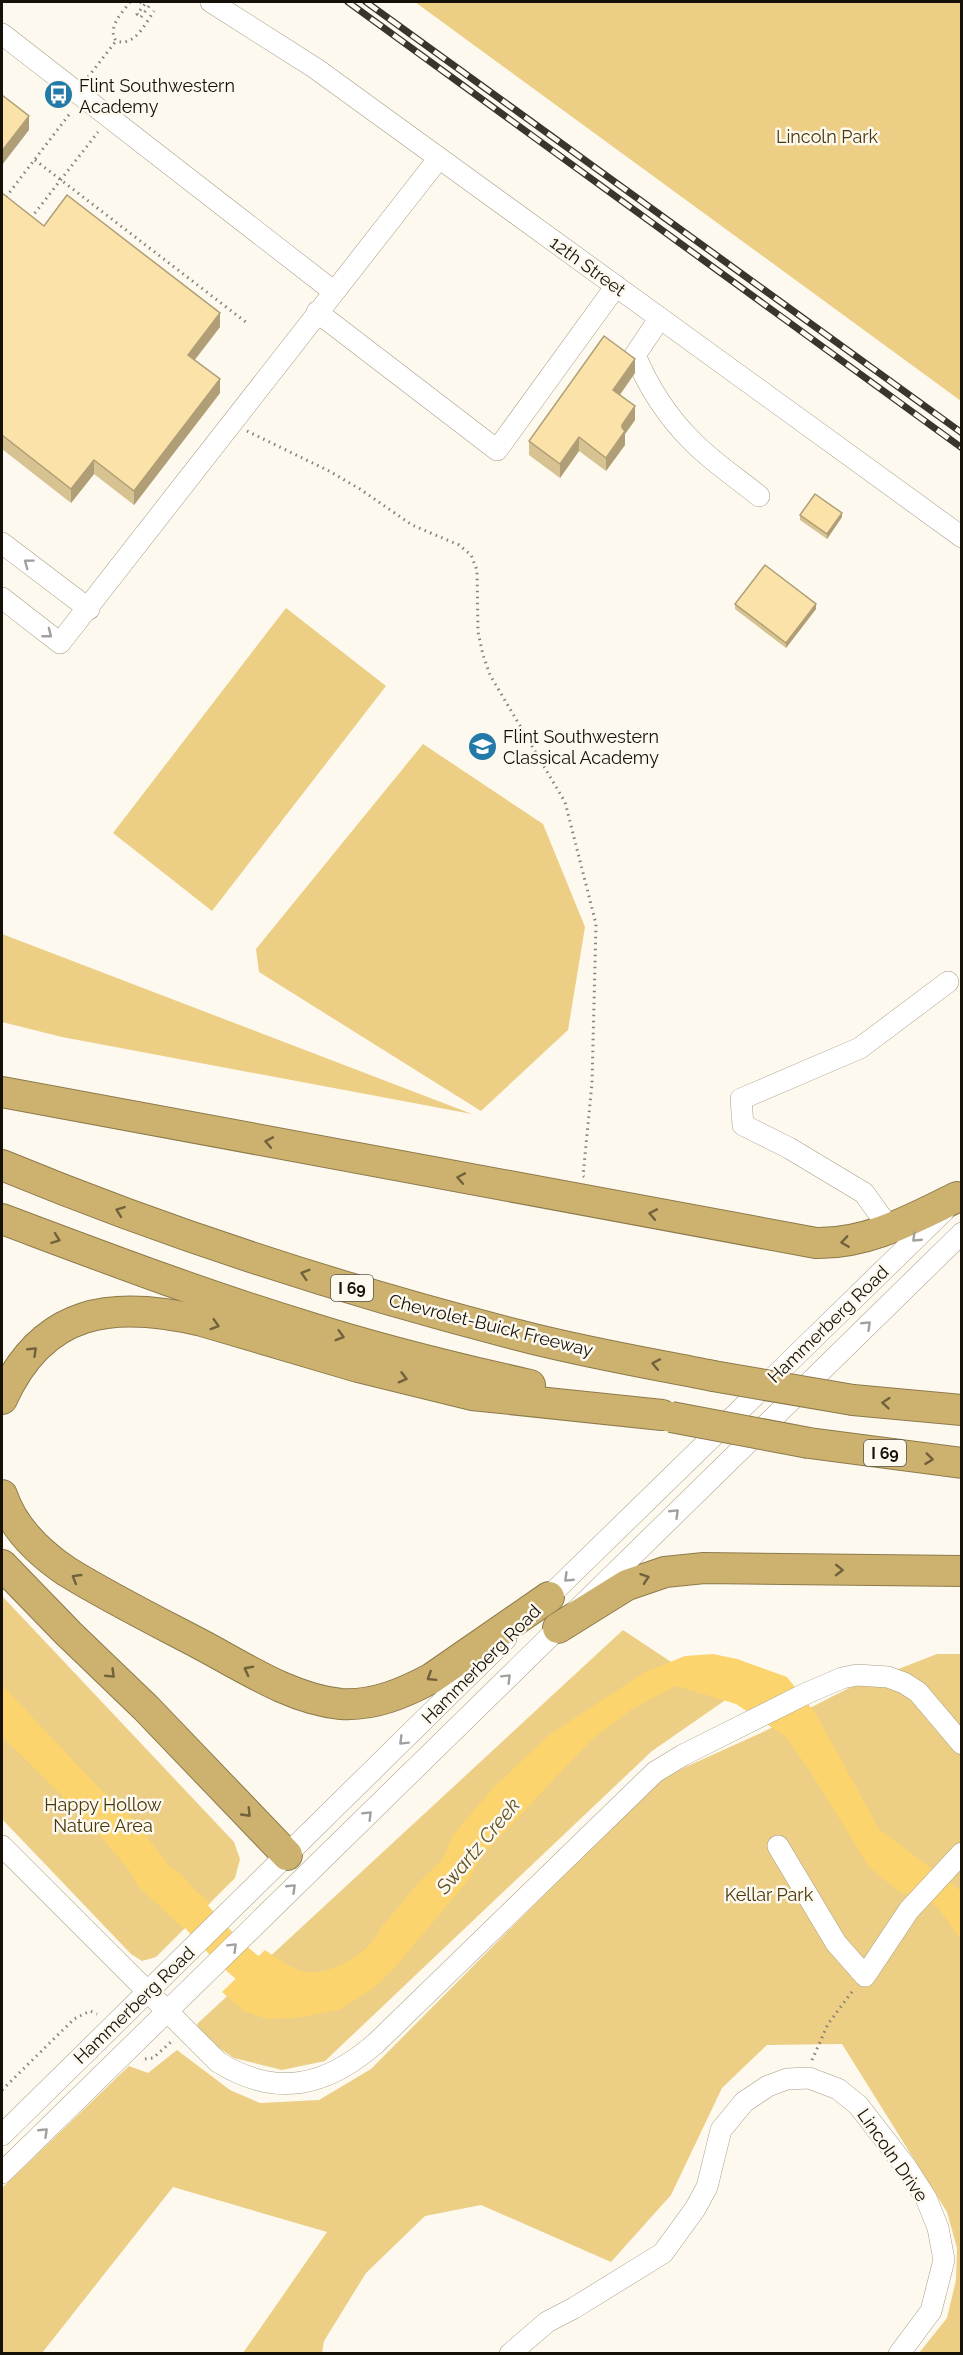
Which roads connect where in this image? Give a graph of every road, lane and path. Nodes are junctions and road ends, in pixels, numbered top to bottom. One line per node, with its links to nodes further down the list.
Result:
1 (130, 2): 7 (path)
2 (140, 2): 3 (path)
3 (152, 2)
4 (211, 2): 10 (street, 12th Street)
5 (154, 11): 7 (path)
6 (2, 34): 8 (street)
7 (116, 40): 8 (path)
8 (76, 92): 11 (path); 16 (street)
9 (98, 132): 12 (path)
10 (439, 158): 15 (street, 12th Street); 16 (street)
11 (35, 160): 12 (path); 13 (path)
12 (60, 180): 14 (path); 19 (path)
13 (6, 197)
14 (29, 220)
15 (616, 286): 17 (street); 18 (street, 12th Street)
16 (333, 291): 17 (street)
17 (317, 312): 20 (street)
18 (660, 318): 21 (street); 22 (street, 12th Street)
19 (247, 323)
20 (233, 421): 25 (street); 29 (path)
21 (759, 496)
22 (962, 537)
23 (2, 543): 25 (street, one-way to 23)
24 (2, 598): 25 (street, one-way to 25)
25 (88, 609)
26 (948, 982): 32 (street)
27 (2, 1092): 32 (highway, one-way to 27)
28 (2, 1165): 35 (highway, Chevrolet-Buick Freeway / I 69, one-way to 28, bridge)
29 (594, 1178)
30 (959, 1195): 32 (highway); 41 (street, Hammerberg Road, one-way to 41)
31 (2, 1219): 36 (highway, I 69, one-way to 36)
32 (890, 1229)
33 (962, 1233): 42 (street, Hammerberg Road, one-way to 33)
34 (2, 1399): 36 (highway, one-way to 36)
35 (962, 1410)
36 (667, 1416): 37 (highway, I 69, one-way to 37, bridge)
37 (962, 1463)
38 (2, 1495): 41 (highway, one-way to 38)
39 (2, 1565): 46 (highway, one-way to 46)
40 (962, 1571): 42 (highway, one-way to 40)
41 (549, 1597): 46 (street, Hammerberg Road, one-way to 46)
42 (558, 1628): 47 (street, Hammerberg Road, one-way to 42)
43 (962, 1744): 53 (street)
44 (2, 1846): 50 (street)
45 (778, 1846): 49 (street)
46 (287, 1855): 47 (street); 50 (street, Hammerberg Road)
47 (326, 1856): 51 (street, Hammerberg Road, one-way to 47)
48 (954, 1861): 49 (street)
49 (865, 1976): 55 (path)
50 (147, 1992): 51 (street); 57 (street, Hammerberg Road)
51 (167, 2012): 53 (street); 58 (street, Hammerberg Road, one-way to 51)
52 (103, 2020): 56 (path)
53 (184, 2030): 54 (path)
54 (138, 2056)
55 (809, 2071): 59 (street); 60 (street, Lincoln Drive)
56 (2, 2090)
57 (2, 2135)
58 (2, 2173)
59 (510, 2354)
60 (899, 2354)

